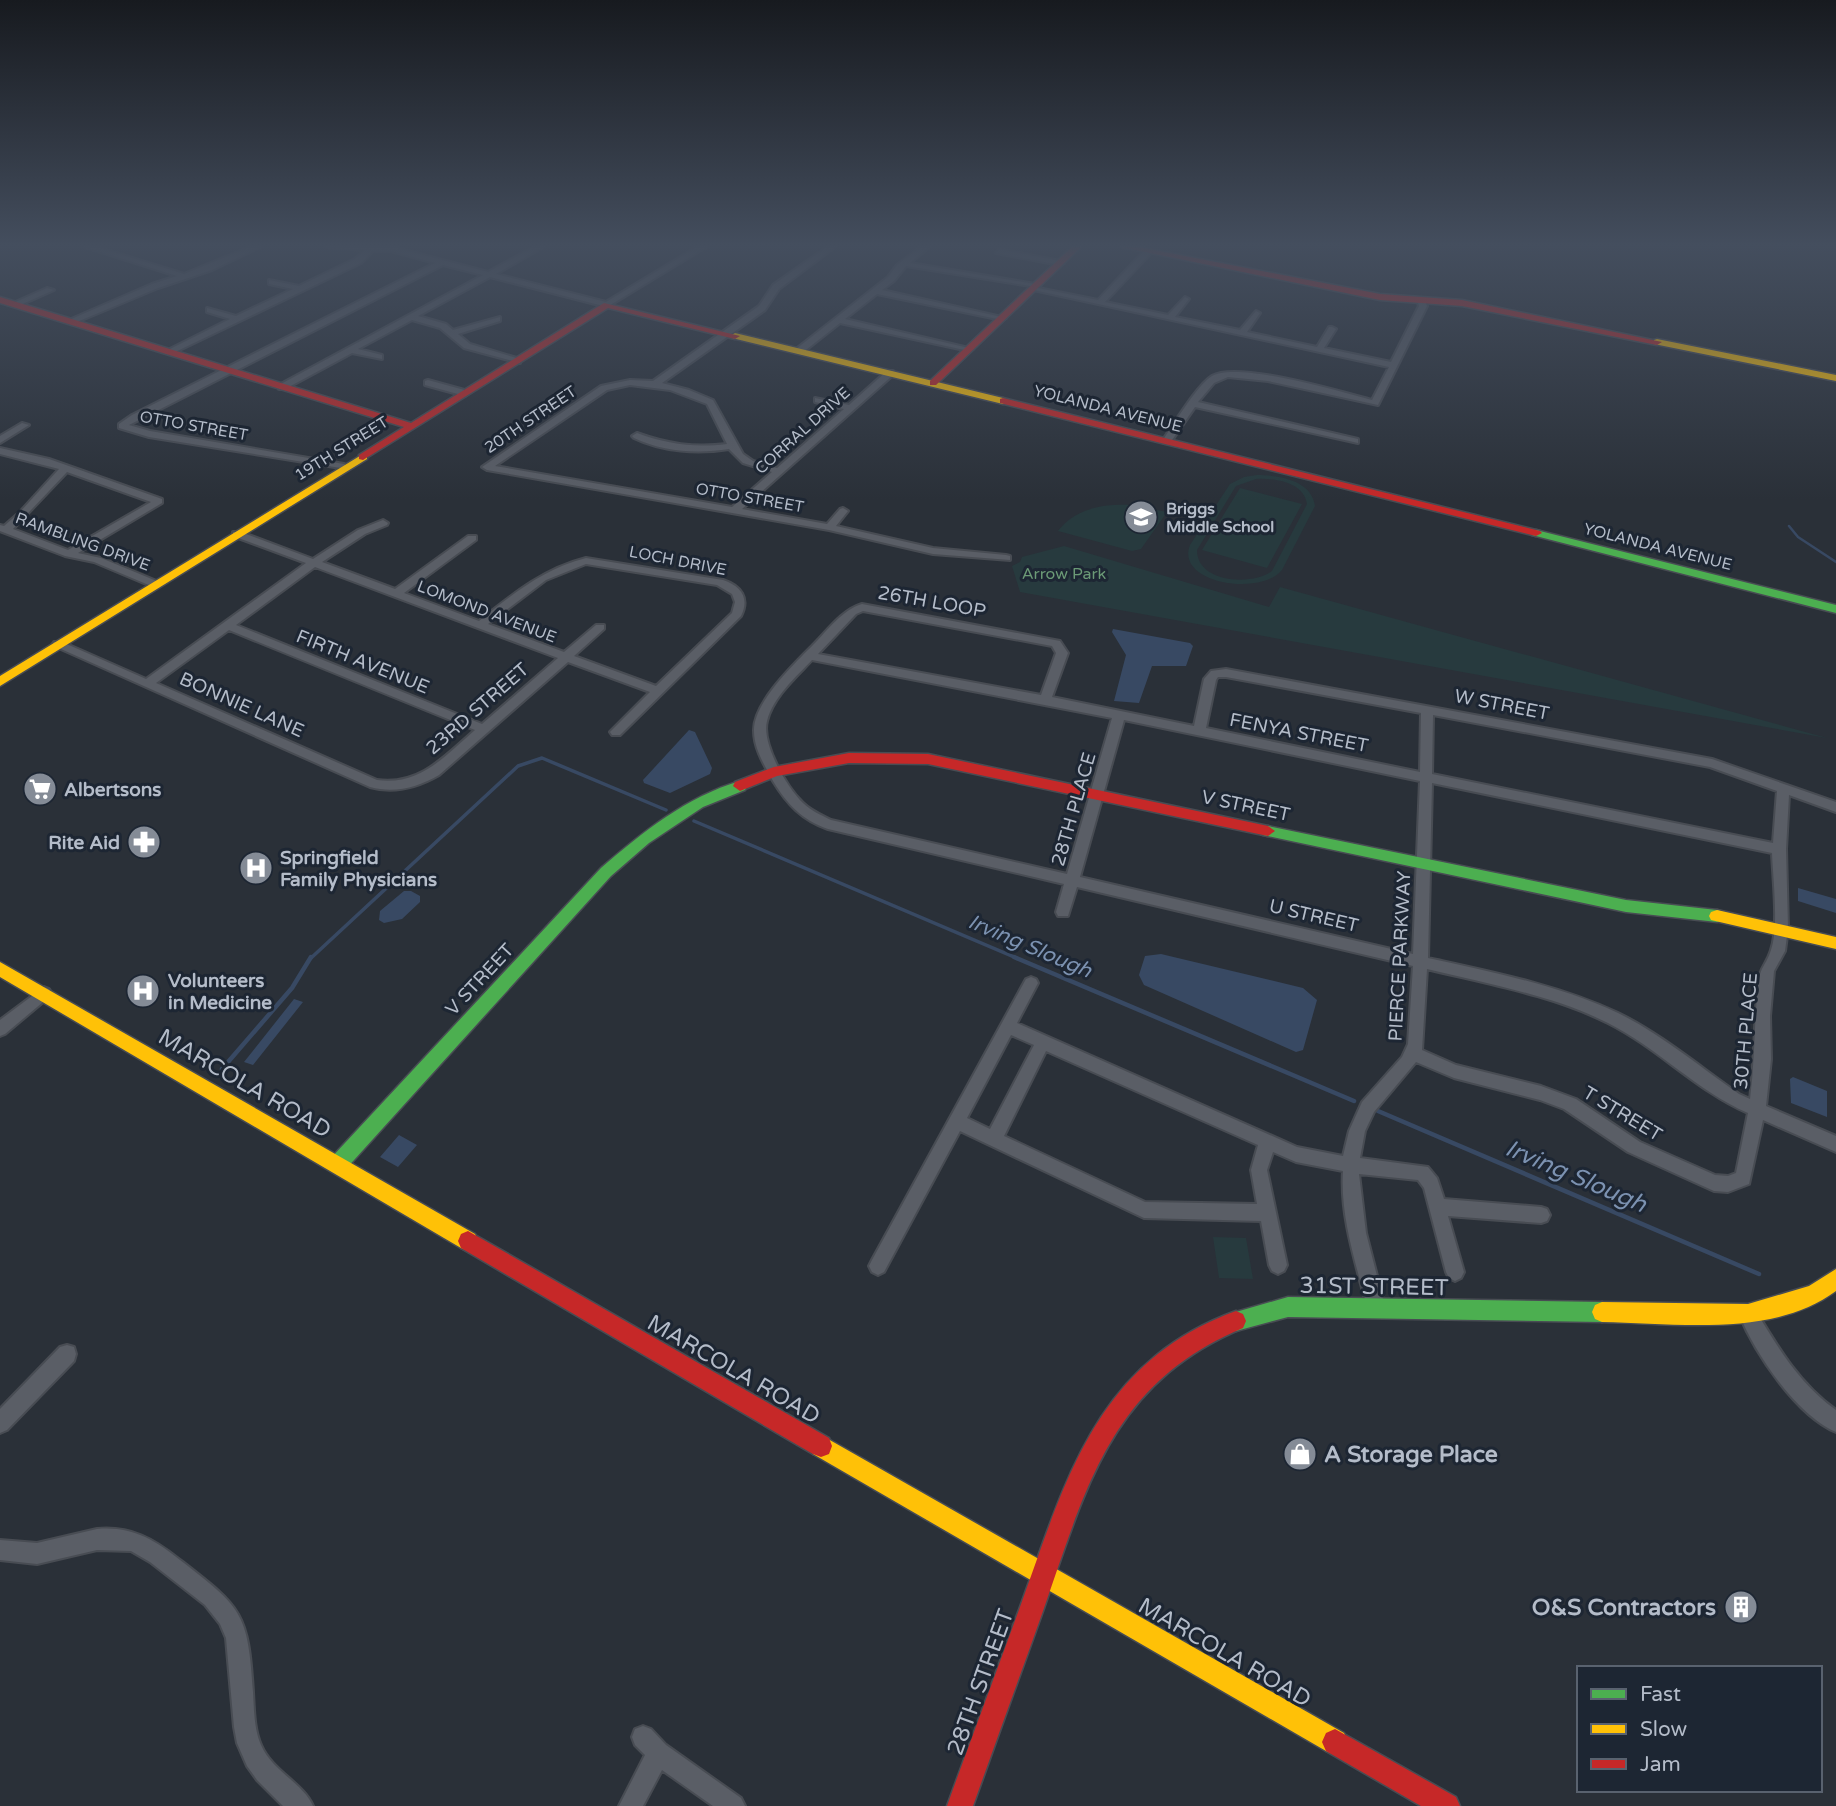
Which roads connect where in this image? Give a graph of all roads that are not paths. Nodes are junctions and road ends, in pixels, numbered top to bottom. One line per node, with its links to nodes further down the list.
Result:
1 (102, 331): 24 (street)
2 (210, 331): 24 (street)
3 (304, 331): 28 (street)
4 (386, 331): 21 (street)
5 (458, 331): 17 (street)
6 (564, 331): 26 (street, 19TH STREET)
7 (714, 331): 18 (street, YOLANDA AVENUE)
8 (729, 331): 18 (street)
9 (824, 331): 23 (street)
10 (890, 331): 20 (street)
11 (988, 331): 20 (street)
12 (1230, 331): 19 (street)
13 (1243, 331): 19 (street)
14 (1331, 331): 22 (street)
15 (1410, 331): 27 (street)
16 (1603, 331): 30 (street)
17 (453, 333): 26 (street)
18 (725, 334): 23 (street, YOLANDA AVENUE); 33 (street)
19 (1241, 334): 22 (street)
20 (969, 349): 32 (street)
21 (351, 350): 25 (street); 34 (street)
22 (1320, 350): 27 (street)
23 (799, 351): 29 (street, YOLANDA AVENUE)
24 (168, 352): 28 (street)
25 (379, 358)
26 (517, 360): 35 (street, 19TH STREET)
27 (1393, 365): 37 (street)
28 (228, 370): 34 (street); 47 (street, OTTO STREET)
29 (890, 373): 32 (street, YOLANDA AVENUE); 38 (street, CORRAL DRIVE)
30 (1836, 378)
31 (428, 383): 35 (street)
32 (933, 383): 43 (street, YOLANDA AVENUE)
33 (654, 385): 45 (street, 20TH STREET); 48 (street, 20TH STREET)
34 (282, 387): 40 (street)
35 (465, 393): 40 (street, 19TH STREET)
36 (818, 400): 38 (street)
37 (1194, 404): 43 (street); 44 (street)
38 (850, 408): 50 (street, CORRAL DRIVE)
39 (25, 425): 42 (street)
40 (410, 426): 47 (street, 19TH STREET)
41 (637, 436): 45 (street)
42 (0, 440)
43 (1167, 441): 63 (street, YOLANDA AVENUE)
44 (1355, 441)
45 (733, 446): 50 (street)
46 (0, 451): 49 (street)
47 (344, 467): 56 (street, 19TH STREET)
48 (487, 467): 51 (street, OTTO STREET)
49 (65, 468): 55 (street); 58 (street)
50 (779, 471): 51 (street, CORRAL DRIVE)
51 (735, 510): 54 (street, OTTO STREET)
52 (842, 511): 54 (street)
53 (383, 523): 60 (street)
54 (829, 527): 59 (street, OTTO STREET)
55 (3, 529): 58 (street, RAMBLING DRIVE)
56 (237, 534): 60 (street, LOMOND AVENUE); 61 (street, 19TH STREET)
57 (472, 538): 62 (street, LOMOND AVENUE)
58 (69, 554): 61 (street, RAMBLING DRIVE)
59 (1006, 558)
60 (315, 563): 62 (street, LOMOND AVENUE); 64 (street)
61 (155, 584): 67 (street, 19TH STREET)
62 (397, 593): 65 (street, LOMOND AVENUE)
63 (1836, 609)
64 (228, 626): 71 (street); 76 (street, FIRTH AVENUE)
65 (479, 626): 69 (street, LOMOND AVENUE); 72 (street, LOCH DRIVE)
66 (600, 627): 69 (street, LOMOND AVENUE)
67 (58, 645): 70 (street, 19TH STREET); 71 (street, BONNIE LANE)
68 (811, 656): 73 (street, FENYA STREET); 73 (street, 26TH LOOP); 79 (street, 26TH LOOP)
69 (565, 658): 72 (street, LOMOND AVENUE); 76 (street, 23RD STREET)
70 (0, 682)
71 (148, 683): 81 (street, BONNIE LANE)
72 (657, 691): 77 (street, LOCH DRIVE)
73 (1045, 700): 75 (street, FENYA STREET)
74 (1427, 710): 78 (street, W STREET); 80 (street, PIERCE PARKWAY); 82 (street, W STREET)
75 (1119, 715): 78 (street, FENYA STREET); 83 (street, 28TH PLACE)
76 (484, 729): 81 (street, 23RD STREET)
77 (616, 732)
78 (1199, 732): 80 (street, FENYA STREET)
79 (774, 772): 83 (street, V STREET); 87 (street, U STREET); 105 (street, V STREET)
80 (1426, 777): 85 (street, FENYA STREET); 86 (street, PIERCE PARKWAY)
81 (413, 784)
82 (1783, 790): 84 (street, W STREET); 85 (street, 30TH PLACE)
83 (1096, 794): 86 (street, V STREET); 87 (street, 28TH PLACE)
84 (1836, 807)
85 (1779, 849): 89 (street, 30TH PLACE)
86 (1425, 864): 89 (street, V STREET); 91 (street, PIERCE PARKWAY)
87 (1072, 881): 88 (street, 28TH PLACE); 91 (street, U STREET)
88 (1063, 912)
89 (1781, 928): 90 (street, V STREET); 99 (street, 30TH PLACE)
90 (1836, 943)
91 (1422, 962): 98 (street, PIERCE PARKWAY); 99 (street, U STREET)
92 (0, 969): 94 (street, MARCOLA ROAD)
93 (1031, 983): 95 (street)
94 (44, 993): 96 (street); 105 (street, MARCOLA ROAD)
95 (1007, 1026): 97 (street); 100 (street)
96 (0, 1029)
97 (1043, 1042): 101 (street); 102 (street)
98 (1413, 1054): 99 (street, T STREET); 104 (street, PIERCE PARKWAY)
99 (1757, 1110): 103 (street, U STREET)
100 (956, 1121): 101 (street); 110 (street)
101 (994, 1139): 107 (street)
102 (1268, 1141): 104 (street); 107 (street)
103 (1836, 1144)
104 (1350, 1165): 106 (street); 113 (street, PIERCE PARKWAY)
105 (343, 1167): 119 (street, MARCOLA ROAD)
106 (1436, 1207): 108 (street); 111 (street)
107 (1269, 1213): 109 (street)
108 (1541, 1215)
109 (1278, 1265)
110 (878, 1266)
111 (1455, 1272)
112 (1836, 1279): 114 (street, 31ST STREET)
113 (1376, 1307): 114 (street, 31ST STREET); 119 (street, 31ST STREET)
114 (1748, 1314): 116 (street)
115 (67, 1354): 117 (street)
116 (1836, 1422)
117 (0, 1423)
118 (0, 1550): 120 (street)
119 (1043, 1573): 123 (street, 28TH STREET); 124 (street, MARCOLA ROAD)
120 (302, 1806)
121 (631, 1806): 122 (street)
122 (733, 1806)
123 (960, 1806)
124 (1447, 1806)

